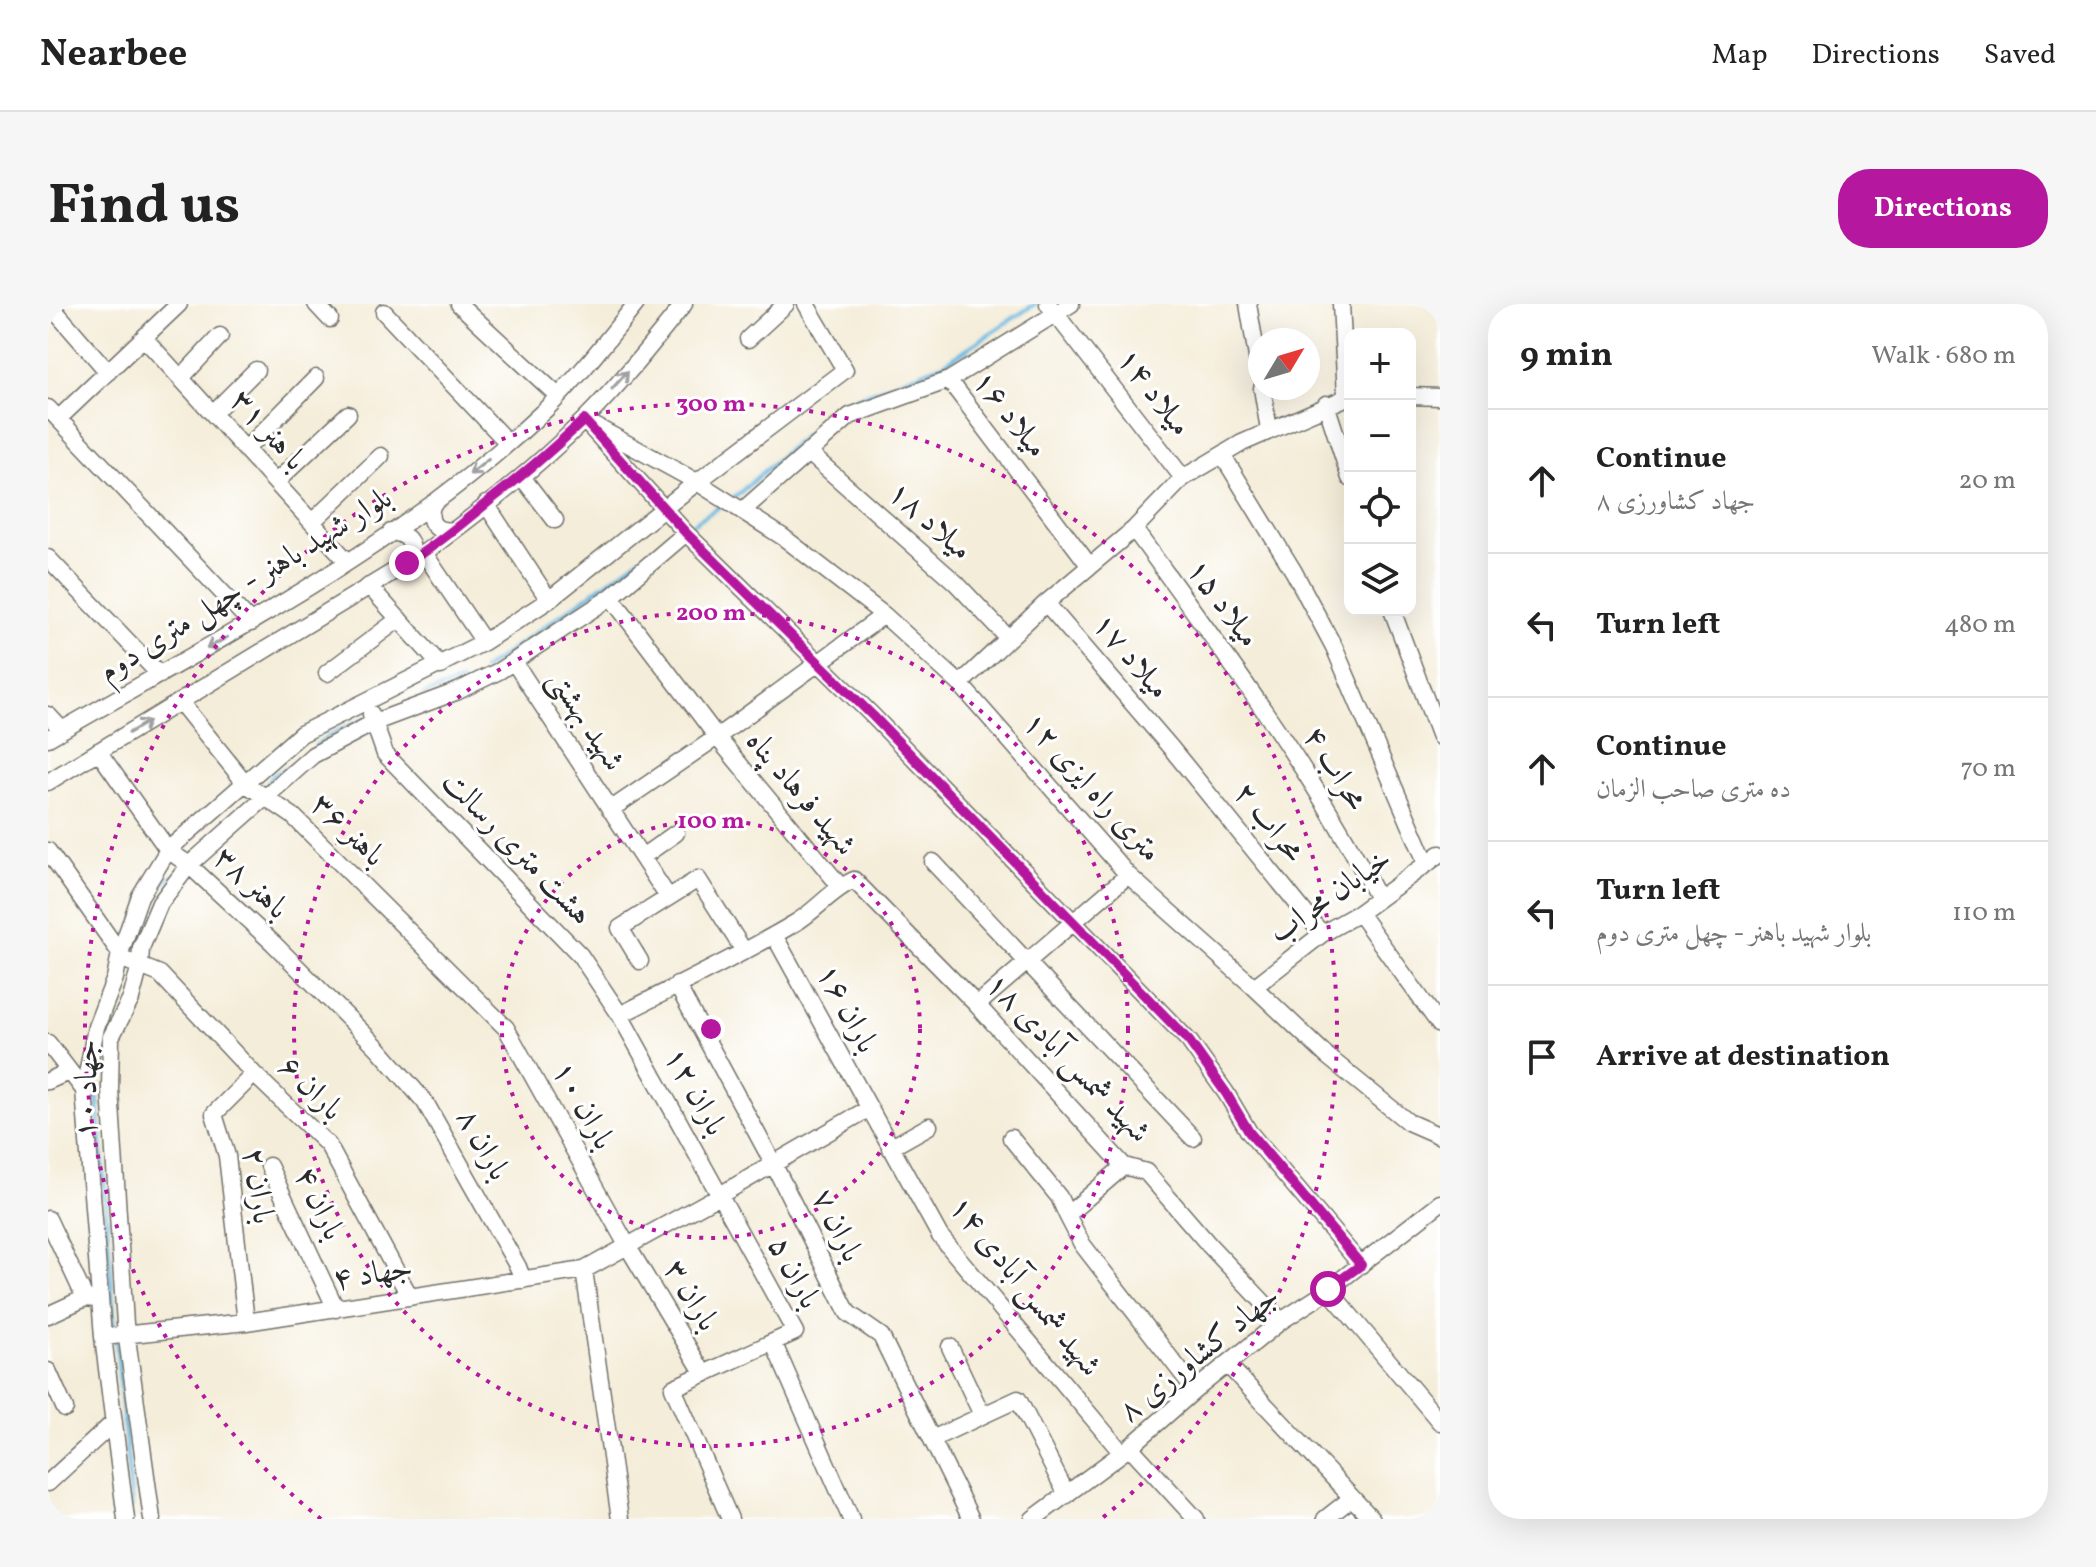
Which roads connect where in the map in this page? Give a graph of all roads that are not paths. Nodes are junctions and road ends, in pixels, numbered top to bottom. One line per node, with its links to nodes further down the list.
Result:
1 (49, 304): 20 (street)
2 (179, 304): 16 (street)
3 (316, 304): 13 (street)
4 (459, 304): 24 (street)
5 (636, 304): 24 (street, بلوار شهید باهنر - چهل متری دوم)
6 (684, 304): 33 (street, بلوار شهید باهنر - چهل متری دوم, one-way to 6)
7 (786, 304): 17 (street)
8 (806, 304): 44 (street)
9 (1248, 304): 14 (street)
10 (1341, 304): 18 (street)
11 (1059, 307): 23 (street); 42 (street, میلاد ۱۴)
12 (384, 312): 35 (street)
13 (330, 319)
14 (1252, 328)
15 (220, 336): 21 (street)
16 (144, 338): 20 (street); 21 (street, با هنر ۳۱)
17 (748, 339)
18 (1344, 343)
19 (256, 370): 30 (street)
20 (108, 372): 31 (street)
21 (181, 378): 30 (street, با هنر ۳۱)
22 (316, 378): 36 (street)
23 (949, 380): 37 (street, میلاد ۱۶); 59 (street, میلاد ۱۶)
24 (558, 396): 35 (street, بلوار شهید باهنر - چهل متری دوم)
25 (1416, 396): 27 (street)
26 (1344, 397): 29 (street)
27 (1440, 397)
28 (1264, 400): 34 (street)
29 (1326, 404): 34 (street); 40 (street)
30 (213, 413): 36 (street, با هنر ۳۱)
31 (53, 414): 67 (street)
32 (348, 414): 43 (street)
33 (584, 420): 41 (street, بلوار شهید باهنر - چهل متری دوم); 44 (street, ۱۲ متری راه ایزی); 47 (street)
34 (1269, 430): 39 (street)
35 (508, 443): 45 (street, بلوار شهید باهنر - چهل متری دوم, one-way to 45)
36 (246, 449): 43 (street, با هنر ۳۱)
37 (808, 452): 48 (street, میلاد ۱۶); 68 (street, میلاد ۱۸)
38 (381, 456): 50 (street)
39 (1223, 456): 42 (street); 94 (street)
40 (1348, 472)
41 (522, 477): 46 (street, بلوار شهید باهنر - چهل متری دوم); 49 (street)
42 (1183, 478): 51 (street)
43 (276, 482): 50 (street, با هنر ۳۱)
44 (697, 482): 47 (street); 48 (street, ۱۲ متری راه ایزی)
45 (433, 503): 52 (street); 53 (street, بلوار شهید باهنر - چهل متری دوم)
46 (486, 504): 52 (street, بلوار شهید باهنر - چهل متری دوم); 62 (street)
47 (663, 509): 54 (street); 62 (street)
48 (738, 509): 64 (street, ۱۲ متری راه ایزی)
49 (555, 520)
50 (312, 522): 57 (street, با هنر ۳۱)
51 (1134, 529): 59 (street); 78 (street, میلاد ۱۵)
52 (454, 530): 55 (street, بلوار شهید باهنر - چهل متری دوم)
53 (391, 532): 57 (street, بلوار شهید باهنر - چهل متری دوم); 58 (street)
54 (686, 533): 61 (street, جهاد ۱۰); 71 (street)
55 (424, 553): 58 (street, بلوار شهید باهنر - چهل متری دوم); 69 (street)
56 (48, 558): 74 (street)
57 (348, 562): 67 (street, بلوار شهید باهنر - چهل متری دوم)
58 (407, 563): 60 (street, بلوار شهید باهنر - چهل متری دوم)
59 (1089, 565): 63 (street)
60 (369, 586): 66 (street); 77 (street, بلوار شهید باهنر - چهل متری دوم)
61 (611, 597): 70 (street, جهاد ۱۰); 82 (street, شهید فرهاد پناه)
62 (549, 600): 69 (street)
63 (1046, 603): 68 (street); 84 (street, میلاد ۱۷)
64 (884, 615): 71 (street); 75 (street, ۱۲ متری راه ایزی)
65 (1394, 616): 83 (street)
66 (399, 619): 72 (street); 73 (street)
67 (251, 623): 74 (street, بلوار شهید باهنر - چهل متری دوم, one-way to 74)
68 (1008, 638): 75 (street)
69 (484, 642): 72 (street)
70 (514, 662): 80 (street, جهاد ۱۰); 89 (street, شهید بهشتی)
71 (820, 663): 82 (street); 102 (street)
72 (441, 666): 76 (street)
73 (327, 673)
74 (160, 675): 81 (street, بلوار شهید باهنر - چهل متری دوم)
75 (960, 684): 97 (street, ۱۲ متری راه ایزی)
76 (365, 701): 80 (street, هشت متری رسالت); 87 (street)
77 (181, 703): 85 (street, بلوار شهید باهنر - چهل متری دوم, one-way to 77); 87 (street, باهنر ۳۶)
78 (1265, 711): 100 (street, محراب ۴)
79 (48, 715): 81 (street)
80 (375, 722): 88 (street, جهاد ۱۰); 113 (street, هشت متری رسالت)
81 (55, 734)
82 (717, 737): 89 (street); 98 (street, شهید فرهاد پناه)
83 (1440, 737)
84 (1171, 748): 103 (street, محراب ۲)
85 (98, 751): 86 (street, بلوار شهید باهنر - چهل متری دوم); 91 (street, باهنر ۳۸)
86 (48, 782)
87 (246, 784): 88 (street, باهنر ۳۶); 91 (street)
88 (266, 797): 96 (street, جهاد ۱۰); 111 (street, باهنر ۳۶)
89 (610, 810): 93 (street, شهید بهشتی)
90 (676, 833): 93 (street)
91 (168, 850): 96 (street, باهنر ۳۸); 106 (street)
92 (48, 851): 106 (street)
93 (642, 857): 99 (street, شهید بهشتی)
94 (1434, 859): 100 (street, خیابان محراب)
95 (933, 862): 108 (street, شهید شمس آبادی ۱۸)
96 (189, 865): 106 (street, جهاد ۱۰); 116 (street, باهنر ۳۸)
97 (1128, 875): 102 (street); 110 (street, ۱۲ متری راه ایزی)
98 (840, 886): 104 (street); 112 (street, شهید شمس آبادی ۱۸)
99 (668, 897): 105 (street); 107 (street)
100 (1378, 899): 101 (street, خیابان محراب)
101 (1359, 913): 103 (street, خیابان محراب); 114 (street)
102 (1075, 922): 108 (street); 135 (street)
103 (1322, 934): 110 (street, خیابان محراب)
104 (774, 935): 105 (street); 121 (street, باران ۱۶)
105 (744, 951): 109 (street)
106 (130, 960): 118 (street, باران ۶); 120 (street); 145 (street, جهاد ۱۰)
107 (640, 961)
108 (1027, 964): 112 (street); 125 (street, شهید شمس آبادی ۱۸)
109 (677, 985): 113 (street); 127 (street, باران ۷)
110 (1254, 987): 123 (street, ۱۲ متری راه ایزی)
111 (478, 998): 134 (street, باران ۱۰)
112 (977, 1005): 129 (street, شهید شمس آبادی ۱۸)
113 (620, 1015): 130 (street, باران ۱۲)
114 (1440, 1025)
115 (48, 1043): 117 (street)
116 (378, 1048): 137 (street, باران ۸)
117 (68, 1072): 119 (street); 120 (street)
118 (254, 1074): 139 (street, باران ۶); 144 (street, باران ۲)
119 (48, 1081)
120 (84, 1090): 140 (street)
121 (868, 1109): 126 (street, شهید شمس آبادی ۱۴); 127 (street, جهاد ۴)
122 (929, 1126): 126 (street)
123 (1440, 1136)
124 (1011, 1138): 132 (street)
125 (1193, 1138)
126 (890, 1148): 157 (street, شهید شمس آبادی ۱۴)
127 (774, 1165): 130 (street, جهاد ۴); 156 (street, باران ۷)
128 (269, 1166): 141 (street, باران ۴)
129 (1124, 1166): 132 (street); 143 (street, شهید شمس آبادی ۱۸)
130 (720, 1195): 134 (street, جهاد ۴); 146 (street, باران ۵)
131 (1437, 1212): 135 (street, جهاد کشاورزی ۸)
132 (1067, 1215): 151 (street)
133 (48, 1219): 140 (street)
134 (628, 1247): 136 (street, جهاد ۴); 150 (street, باران ۳)
135 (1361, 1265): 138 (street, جهاد کشاورزی ۸)
136 (584, 1270): 137 (street, جهاد ۴); 163 (street)
137 (523, 1280): 139 (street, جهاد ۴)
138 (1328, 1289): 143 (street, جهاد کشاورزی ۸); 155 (street)
139 (410, 1297): 141 (street, جهاد ۴)
140 (93, 1299): 142 (street); 145 (street)
141 (336, 1309): 144 (street, جهاد ۴)
142 (48, 1315)
143 (1281, 1321): 148 (street, جهاد کشاورزی ۸)
144 (246, 1322): 145 (street, جهاد ۴)
145 (115, 1336): 154 (street); 162 (street, جهاد ۱۰)
146 (773, 1342): 150 (street, باران ۵); 165 (street)
147 (950, 1347): 153 (street)
148 (1228, 1365): 151 (street, جهاد کشاورزی ۸); 160 (street)
149 (48, 1371): 152 (street)
150 (704, 1374): 164 (street, باران ۵)
151 (1195, 1390): 157 (street, جهاد کشاورزی ۸)
152 (65, 1409)
153 (982, 1415): 156 (street); 159 (street)
154 (114, 1422): 158 (street); 161 (street)
155 (1440, 1422)
156 (932, 1439): 166 (street)
157 (1126, 1450): 159 (street, جهاد کشاورزی ۸); 168 (street, شهید شمس آبادی ۱۴)
158 (48, 1483)
159 (1067, 1495): 167 (street, جهاد کشاورزی ۸)
160 (1352, 1498): 169 (street); 170 (street)
161 (126, 1519)
162 (152, 1519)
163 (620, 1519)
164 (730, 1519)
165 (851, 1519)
166 (971, 1519)
167 (1034, 1519)
168 (1196, 1519)
169 (1325, 1519)
170 (1372, 1519)

